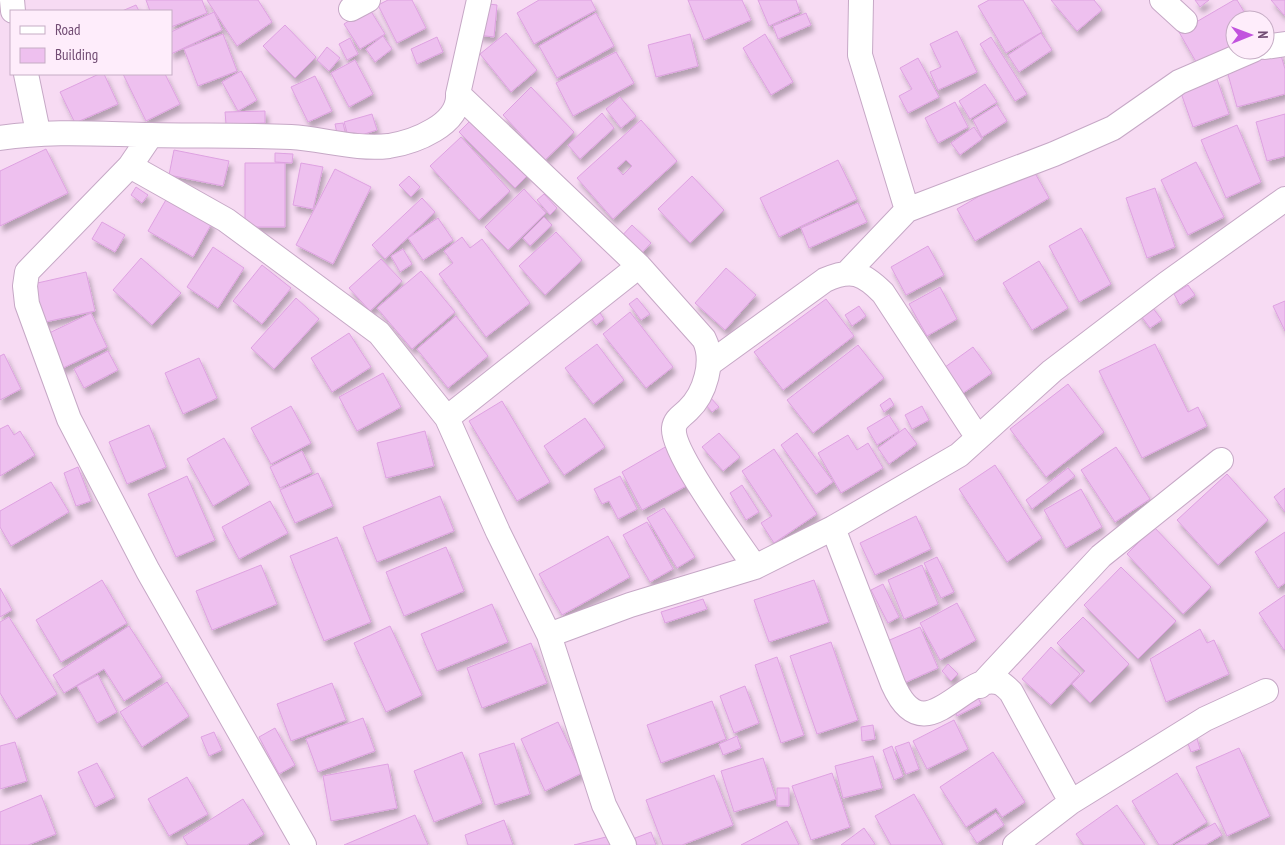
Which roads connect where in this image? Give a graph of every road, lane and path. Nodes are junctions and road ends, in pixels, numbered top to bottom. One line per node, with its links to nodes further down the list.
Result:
1 (479, 0): 7 (street)
2 (861, 0): 13 (street)
3 (1162, 0): 4 (street)
4 (1185, 21)
5 (1230, 60): 13 (street)
6 (26, 75): 8 (street)
7 (458, 94): 9 (street); 14 (street)
8 (38, 132): 9 (street); 10 (street)
9 (151, 135): 11 (street)
10 (0, 138)
11 (130, 166): 17 (street); 26 (street)
12 (1285, 199): 18 (street)
13 (907, 210): 15 (street)
14 (639, 266): 16 (street); 17 (street)
15 (847, 273): 16 (street); 18 (street)
16 (709, 364): 21 (street)
17 (447, 418): 22 (street)
18 (978, 438): 20 (street)
19 (1220, 460): 23 (street)
20 (833, 528): 21 (street); 23 (street)
21 (755, 567): 22 (street)
22 (549, 635): 27 (street)
23 (980, 686): 25 (street)
24 (1266, 691): 25 (street)
25 (1071, 802): 28 (street)
26 (304, 845)
27 (624, 845)
28 (1015, 845)

